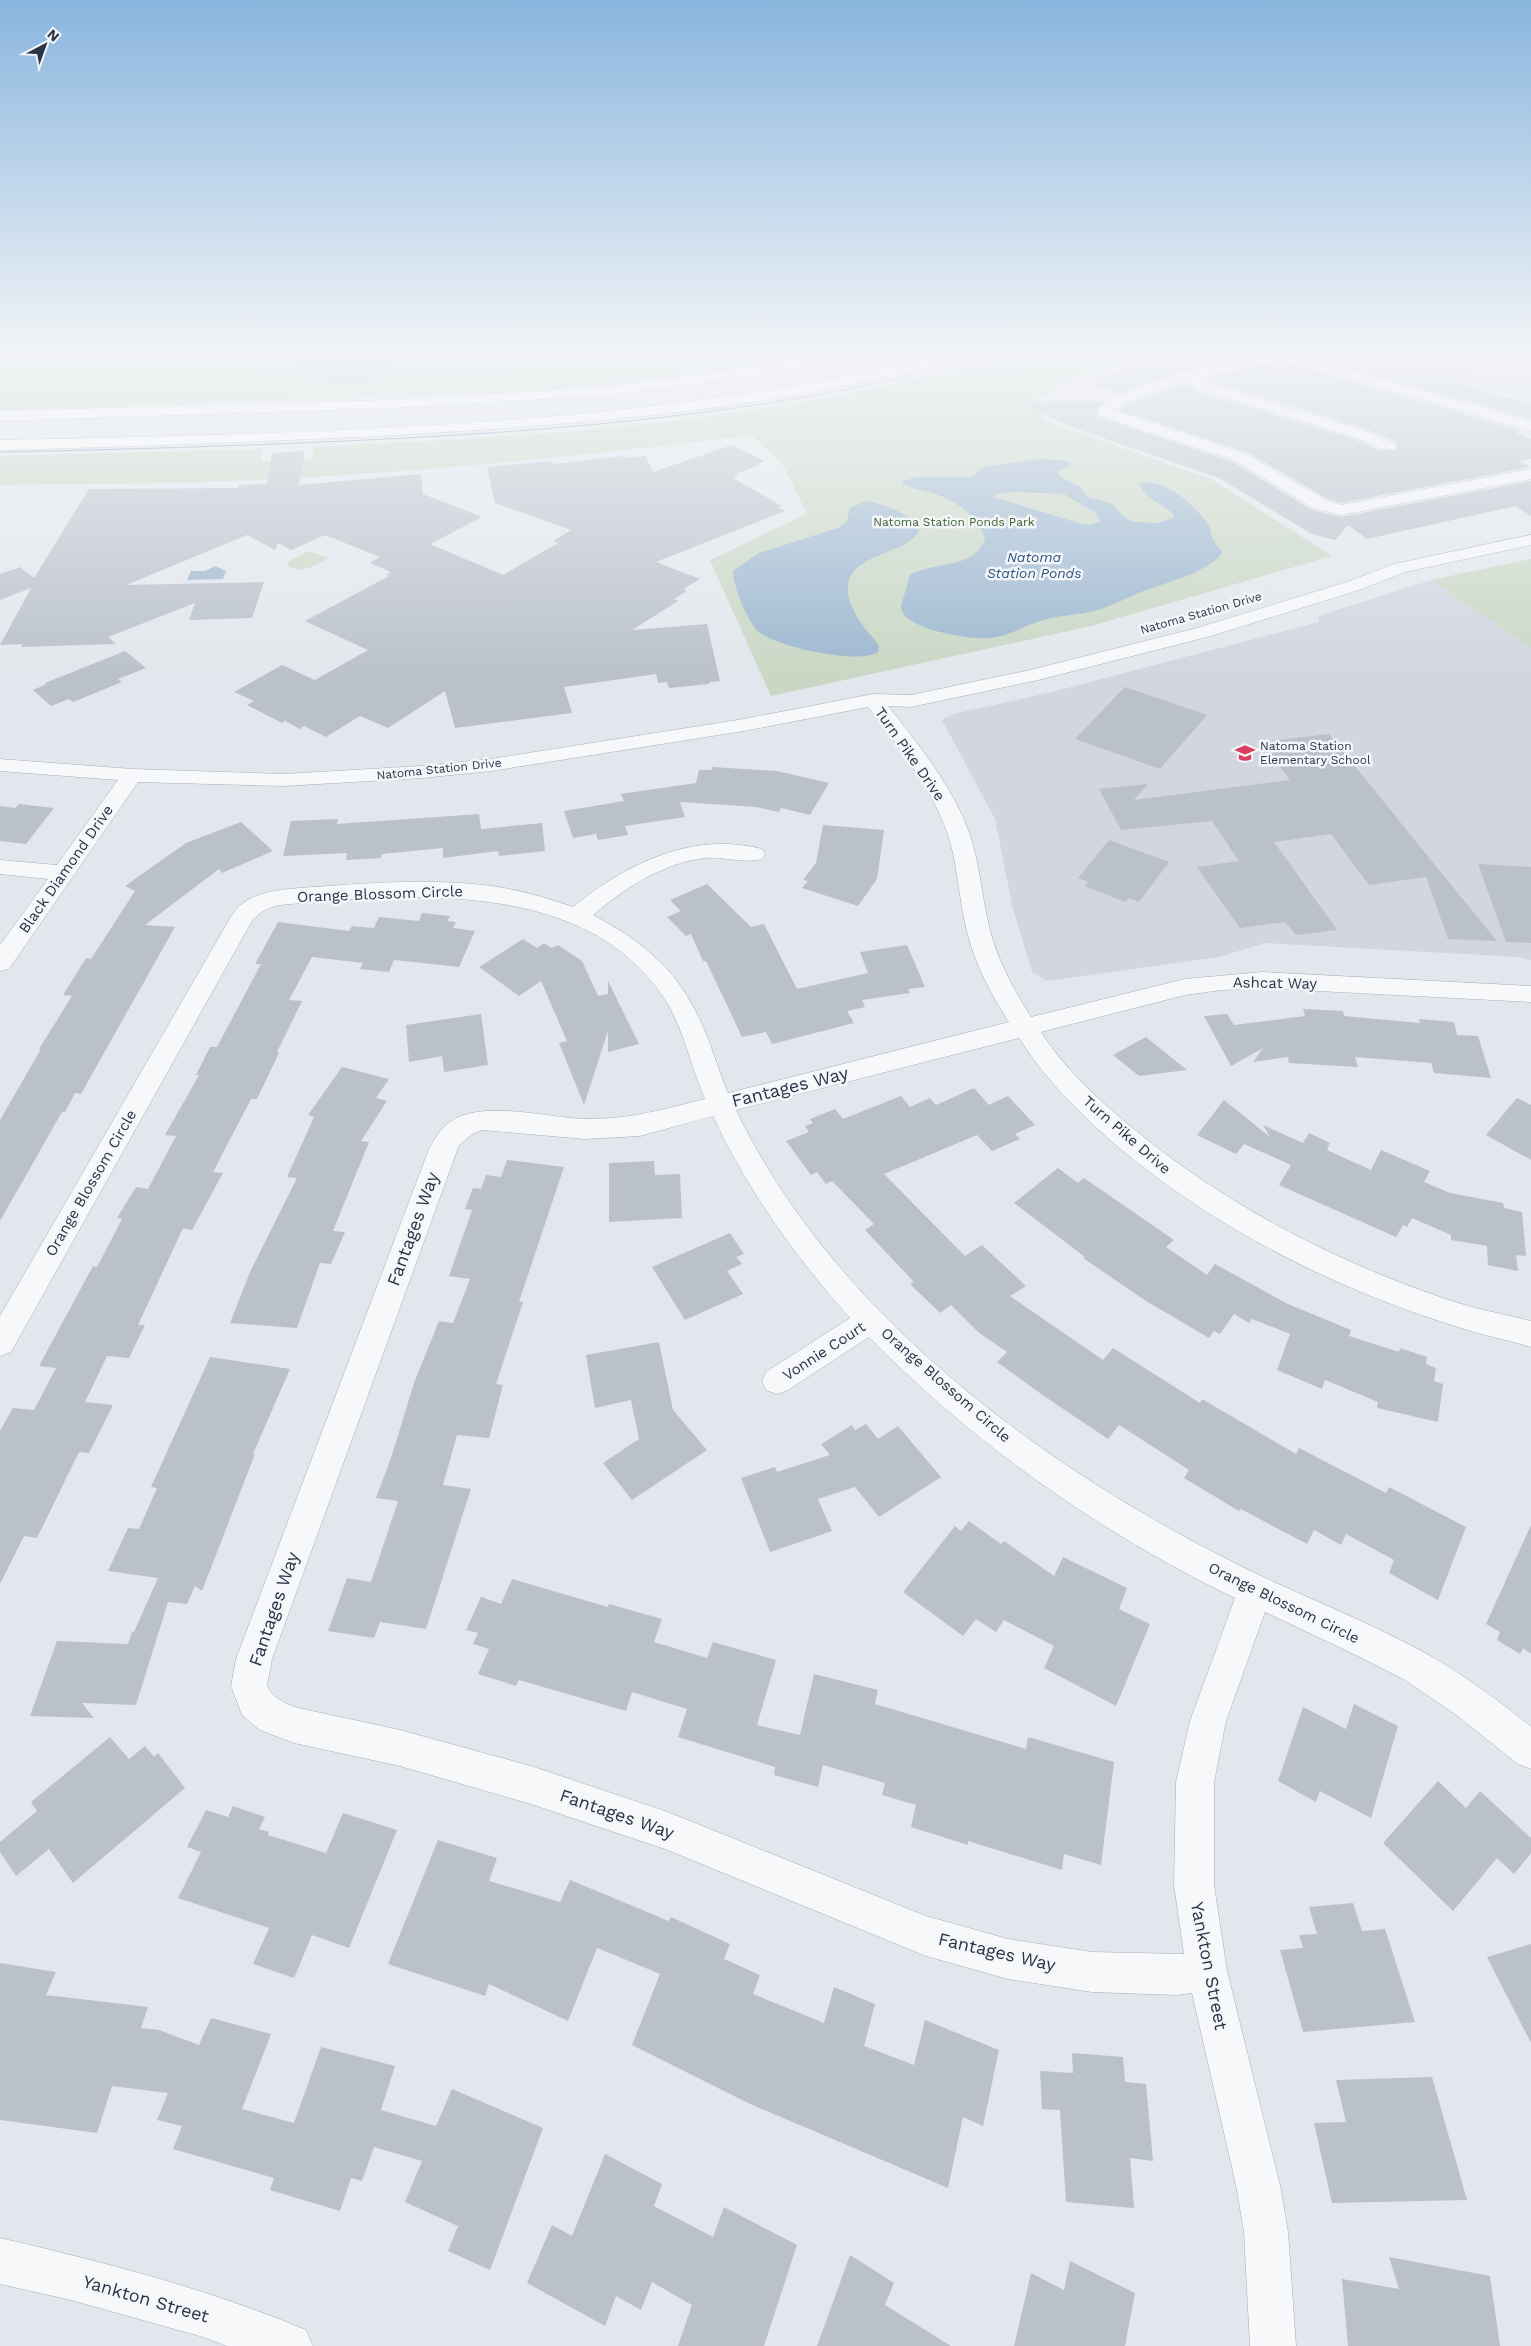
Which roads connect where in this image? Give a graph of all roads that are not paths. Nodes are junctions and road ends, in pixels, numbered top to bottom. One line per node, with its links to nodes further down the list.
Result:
1 (1244, 459): 2 (street)
2 (1531, 474)
3 (1531, 528): 5 (street, Natoma Station Drive)
4 (1531, 540): 7 (street, Natoma Station Drive)
5 (1246, 601)
6 (1089, 643): 7 (street, Natoma Station Drive)
7 (873, 700): 9 (street, Natoma Station Drive); 16 (street, Turn Pike Drive)
8 (0, 764): 9 (street, Natoma Station Drive)
9 (132, 775): 12 (street, Black Diamond Drive)
10 (754, 854): 13 (street)
11 (0, 867): 12 (street)
12 (65, 873): 14 (street, Black Diamond Drive)
13 (577, 916): 17 (street, Orange Blossom Circle); 20 (street, Orange Blossom Circle)
14 (0, 964)
15 (1531, 994): 16 (street, Ashcat Way)
16 (1025, 1029): 17 (street, Fantages Way); 19 (street, Turn Pike Drive)
17 (721, 1104): 18 (street, Orange Blossom Circle); 24 (street, Fantages Way)
18 (871, 1320): 21 (street, Vonnie Court); 22 (street, Orange Blossom Circle)
19 (1531, 1334)
20 (0, 1343)
21 (777, 1381)
22 (1255, 1591): 23 (street, Orange Blossom Circle); 24 (street, Yankton Street)
23 (1531, 1751)
24 (1207, 1971): 27 (street, Yankton Street)
25 (0, 2261): 26 (street, Yankton Street)
26 (290, 2346)
27 (1273, 2346)

